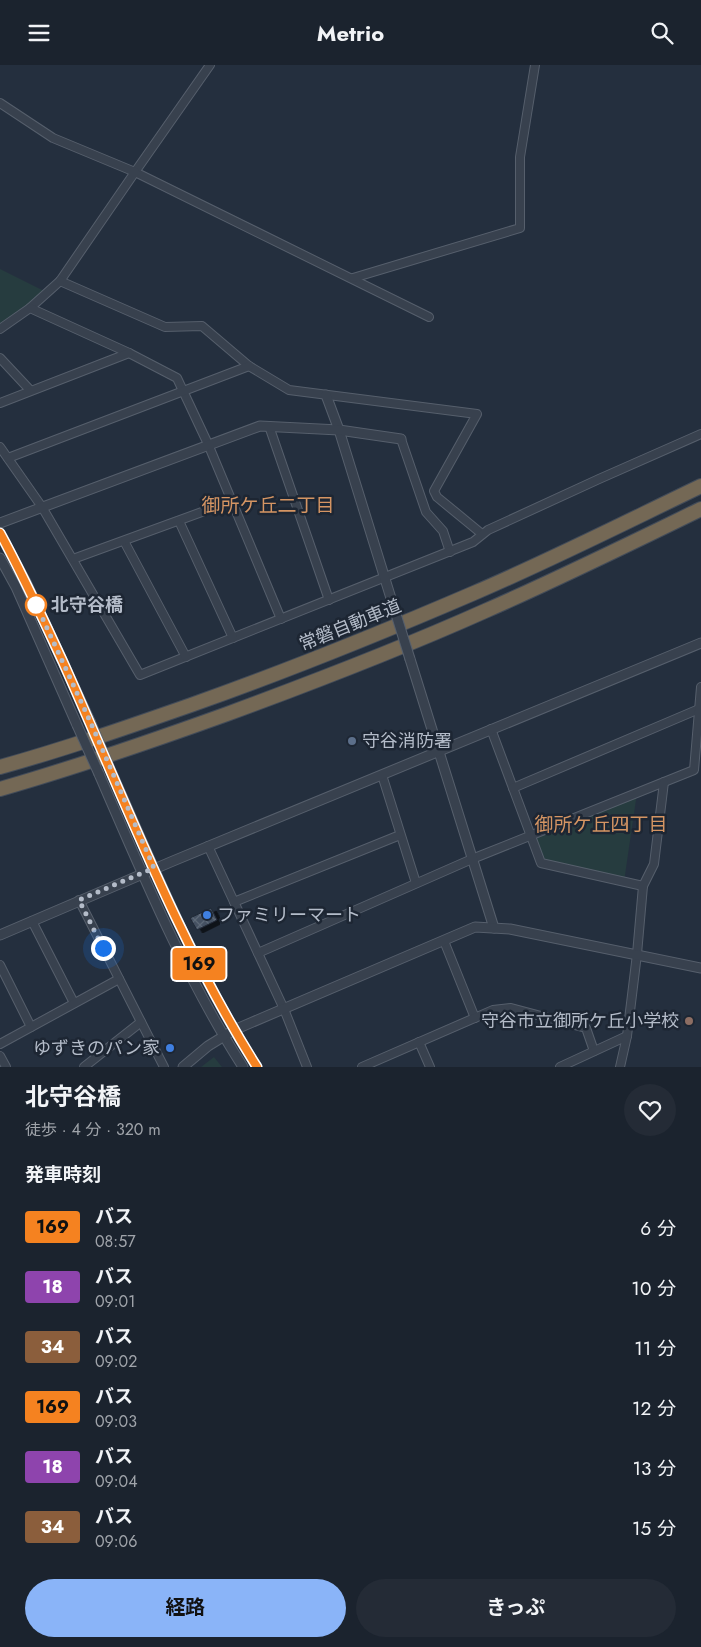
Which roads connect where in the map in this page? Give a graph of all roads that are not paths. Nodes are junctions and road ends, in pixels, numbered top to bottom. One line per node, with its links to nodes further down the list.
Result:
1 (210, 65): 4 (street)
2 (535, 65): 5 (street)
3 (0, 103): 4 (street)
4 (135, 172): 5 (street); 6 (street)
5 (353, 278): 8 (street)
6 (60, 281): 7 (street); 12 (street)
7 (30, 308): 9 (street); 10 (street)
8 (429, 317)
9 (0, 329)
10 (129, 353): 13 (street); 14 (street)
11 (0, 358): 13 (street)
12 (249, 366): 14 (street); 15 (street)
13 (30, 390): 16 (street)
14 (184, 392): 21 (street); 23 (street)
15 (326, 395): 18 (street); 31 (street)
16 (0, 403)
17 (268, 426): 18 (street); 21 (street); 37 (street)
18 (339, 430): 20 (street); 36 (street)
19 (701, 434): 31 (street)
20 (401, 439): 33 (street)
21 (208, 444): 25 (street); 26 (street)
22 (0, 447): 23 (street)
23 (8, 457): 26 (street)
24 (701, 486): 46 (highway, 常磐自動車道)
25 (232, 501): 28 (street); 38 (street)
26 (42, 507): 29 (street); 35 (street)
27 (701, 509): 50 (highway)
28 (179, 521): 32 (street); 39 (street)
29 (0, 523)
30 (0, 533): 55 (street, bridge)
31 (482, 534): 33 (street)
32 (124, 541): 35 (street); 41 (street)
33 (450, 552): 36 (street)
34 (0, 558): 56 (street, bridge)
35 (72, 559): 41 (street)
36 (384, 577): 37 (street); 45 (street, bridge)
37 (329, 600): 38 (street)
38 (281, 619): 39 (street)
39 (233, 638): 41 (street)
40 (701, 643): 44 (street)
41 (186, 657)
42 (701, 687): 43 (street)
43 (699, 709): 48 (street); 49 (street)
44 (491, 729): 45 (street); 49 (street)
45 (438, 752): 47 (street); 54 (street)
46 (0, 767)
47 (382, 775): 51 (street); 53 (street)
48 (664, 782): 52 (street); 58 (street)
49 (513, 788): 52 (street)
50 (0, 791)
51 (400, 835): 57 (street); 60 (street)
52 (530, 835): 54 (street); 58 (street)
53 (208, 846): 55 (street); 60 (street)
54 (472, 859): 57 (street); 62 (street)
55 (154, 868): 56 (street); 75 (street)
56 (142, 874): 59 (street); 76 (street)
57 (416, 883): 65 (street)
58 (643, 886): 66 (street)
59 (79, 900): 61 (street); 69 (street)
60 (234, 902): 65 (street)
61 (32, 921): 63 (street); 70 (street)
62 (494, 928): 64 (street); 66 (street)
63 (0, 935)
64 (444, 941): 71 (street); 72 (street)
65 (258, 953): 71 (street)
66 (637, 954): 68 (street); 77 (street)
67 (0, 965): 74 (street)
68 (701, 968)
69 (119, 979): 70 (street); 73 (street)
70 (74, 1003): 74 (street)
71 (284, 1009): 75 (street); 88 (street)
72 (475, 1018): 78 (street); 80 (street)
73 (141, 1022): 83 (street); 84 (street)
74 (31, 1027): 79 (street)
75 (234, 1030): 76 (street); 87 (street)
76 (224, 1035): 85 (street); 86 (street)
77 (627, 1036): 80 (street); 92 (street)
78 (419, 1042): 89 (street); 90 (street)
79 (0, 1043)
80 (594, 1051): 91 (street)
81 (0, 1057): 82 (street)
82 (6, 1067)
83 (84, 1067)
84 (164, 1067)
85 (183, 1067)
86 (243, 1067)
87 (257, 1067)
88 (307, 1067)
89 (362, 1067)
90 (430, 1067)
91 (561, 1067)
92 (620, 1067)

